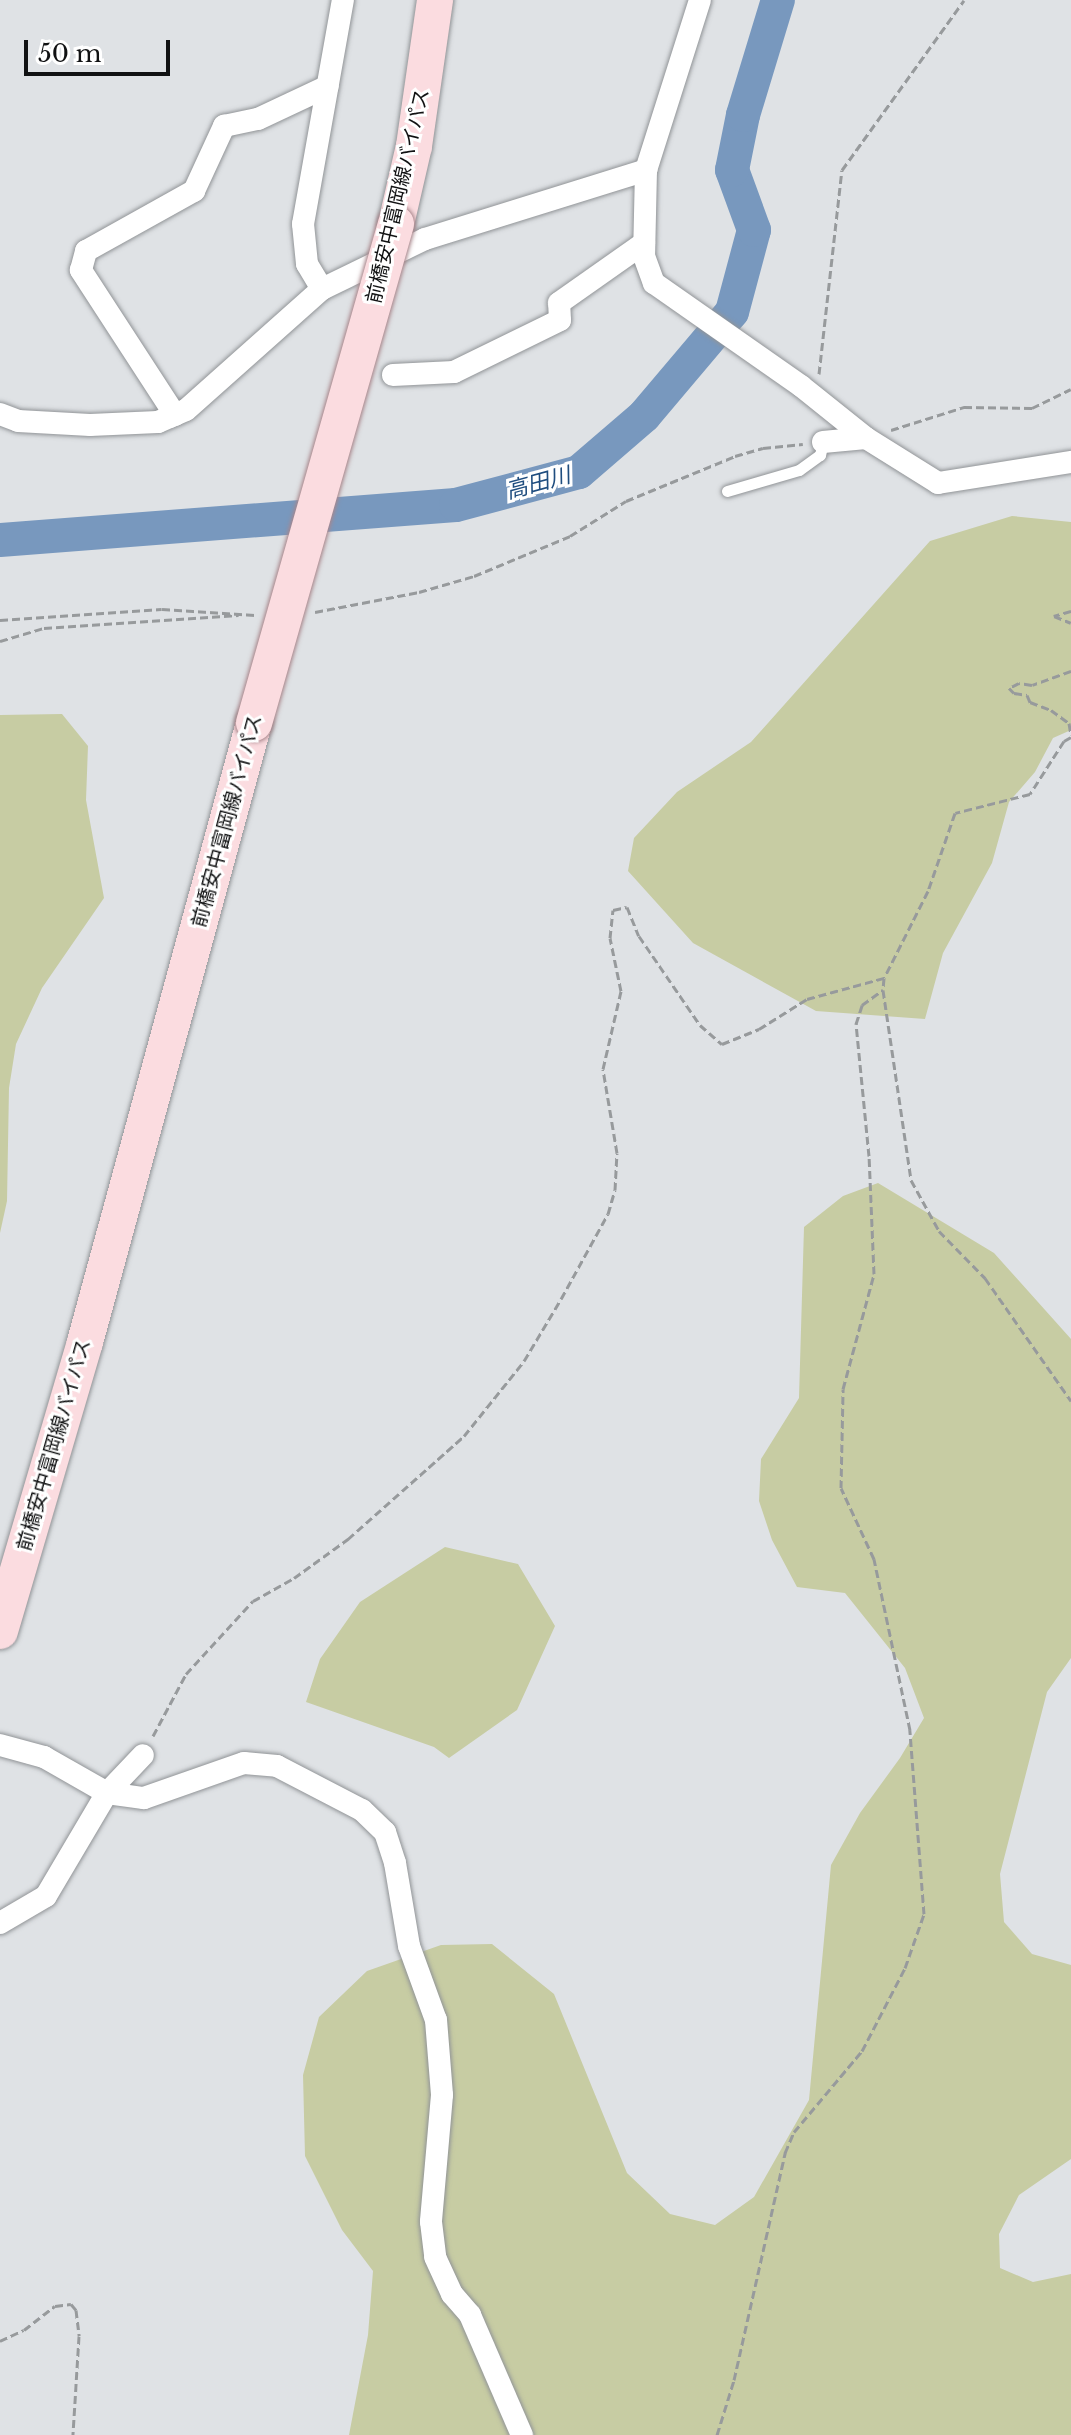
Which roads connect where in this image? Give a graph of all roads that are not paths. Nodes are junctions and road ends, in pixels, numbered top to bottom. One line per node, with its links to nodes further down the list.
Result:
1 (343, 0): 4 (street)
2 (700, 0): 5 (street)
3 (434, 2): 15 (main road, 前橋安中富岡線バイパス, bridge)
4 (328, 86): 7 (street); 10 (street)
5 (646, 170): 6 (street); 7 (street)
6 (644, 243): 8 (street); 11 (street)
7 (322, 289): 10 (street)
8 (393, 375)
9 (0, 414): 10 (street)
10 (175, 415)
11 (866, 438): 12 (street); 13 (street)
12 (823, 442): 14 (lane)
13 (1071, 462)
14 (727, 491)
15 (0, 1631)
16 (0, 1745): 18 (street)
17 (143, 1755): 18 (street)
18 (107, 1793): 19 (street); 20 (street)
19 (0, 1923)
20 (522, 2435)

